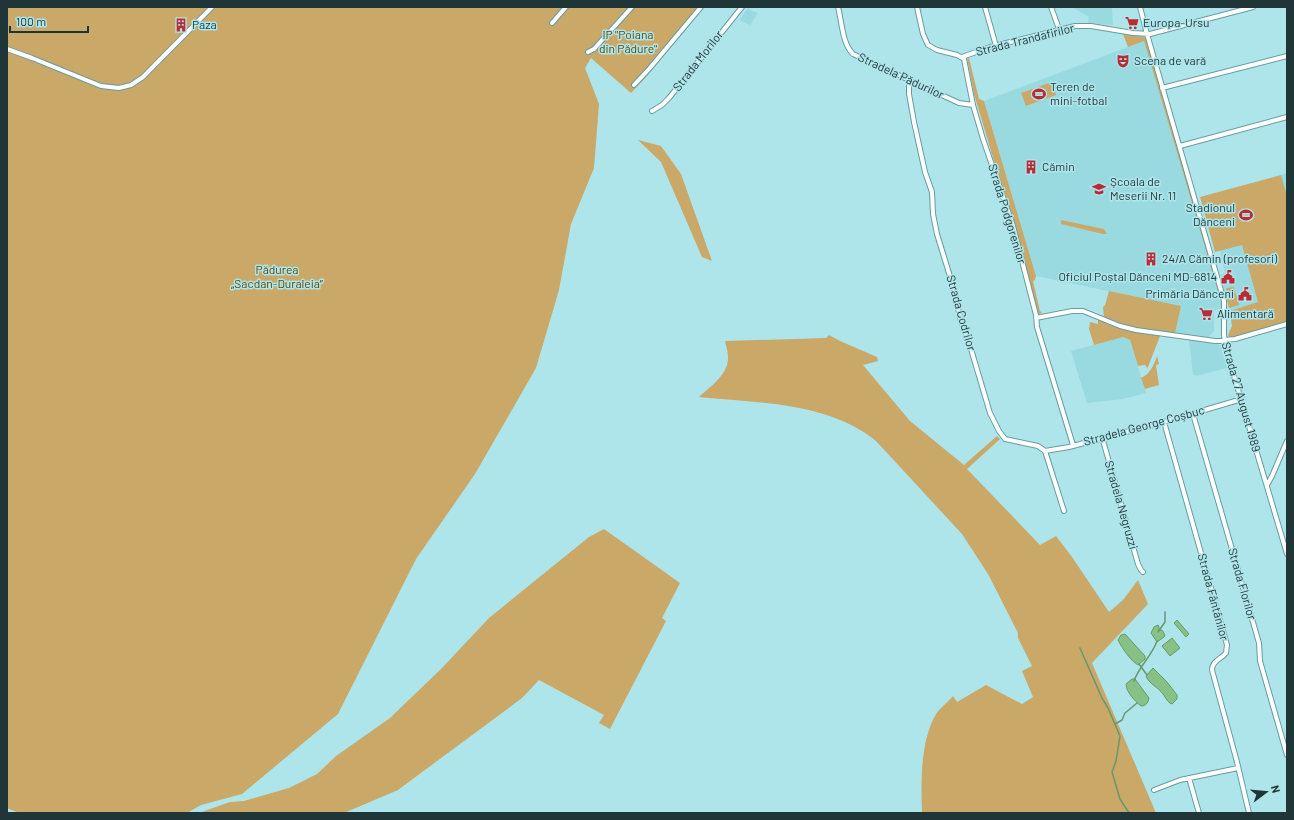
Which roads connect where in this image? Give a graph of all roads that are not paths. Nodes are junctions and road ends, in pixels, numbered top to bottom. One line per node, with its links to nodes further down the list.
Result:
1 (212, 7): 16 (street)
2 (566, 7): 12 (street)
3 (632, 7): 17 (street)
4 (701, 7): 21 (street)
5 (742, 7): 24 (street, Strada Morilor)
6 (838, 7): 20 (street, Stradela Pădurilor)
7 (917, 7): 19 (street)
8 (985, 7): 15 (street)
9 (1051, 7): 13 (street)
10 (1140, 7): 14 (street, Strada 27 August 1989)
11 (1253, 7): 14 (street, Strada Trandafirilor)
12 (552, 23)
13 (1059, 29): 14 (street, Strada Trandafirilor); 15 (street, Strada Trandafirilor)
14 (1147, 34): 22 (street, Strada 27 August 1989)
15 (996, 46): 19 (street, Strada Trandafirilor)
16 (7, 49)
17 (588, 52)
18 (1287, 56): 22 (street)
19 (962, 57): 23 (street, Strada Podgorenilor)
20 (909, 80): 23 (street, Stradela Pădurilor); 36 (street, Strada Codrilor)
21 (634, 85)
22 (1162, 88): 26 (street, Strada 27 August 1989)
23 (973, 105): 27 (street, Strada Podgorenilor)
24 (652, 112)
25 (1287, 117): 26 (street)
26 (1180, 146): 29 (street, Strada 27 August 1989)
27 (1036, 318): 29 (street); 35 (street, Strada Podgorenilor)
28 (1287, 324): 29 (street)
29 (1224, 341): 30 (street, Strada 27 August 1989)
30 (1242, 399): 31 (street, Stradela George Coșbuc); 37 (street, Strada 27 August 1989)
31 (1193, 414): 32 (street, Stradela George Coșbuc); 41 (street, Strada Florilor)
32 (1164, 422): 33 (street, Stradela George Coșbuc); 42 (street, Strada Fântânilor)
33 (1102, 437): 35 (street, Stradela George Coșbuc); 40 (street, Stradela Negruzzi)
34 (1287, 441): 37 (street)
35 (1073, 445): 36 (street, Stradela George Coșbuc)
36 (1045, 451): 38 (street)
37 (1267, 485): 39 (street, Strada 27 August 1989)
38 (1064, 511)
39 (1287, 554)
40 (1143, 572)
41 (1287, 755)
42 (1238, 768): 43 (street); 46 (street, Strada Fântânilor)
43 (1190, 778): 44 (street); 45 (street)
44 (1154, 790)
45 (1199, 813)
46 (1249, 813)

